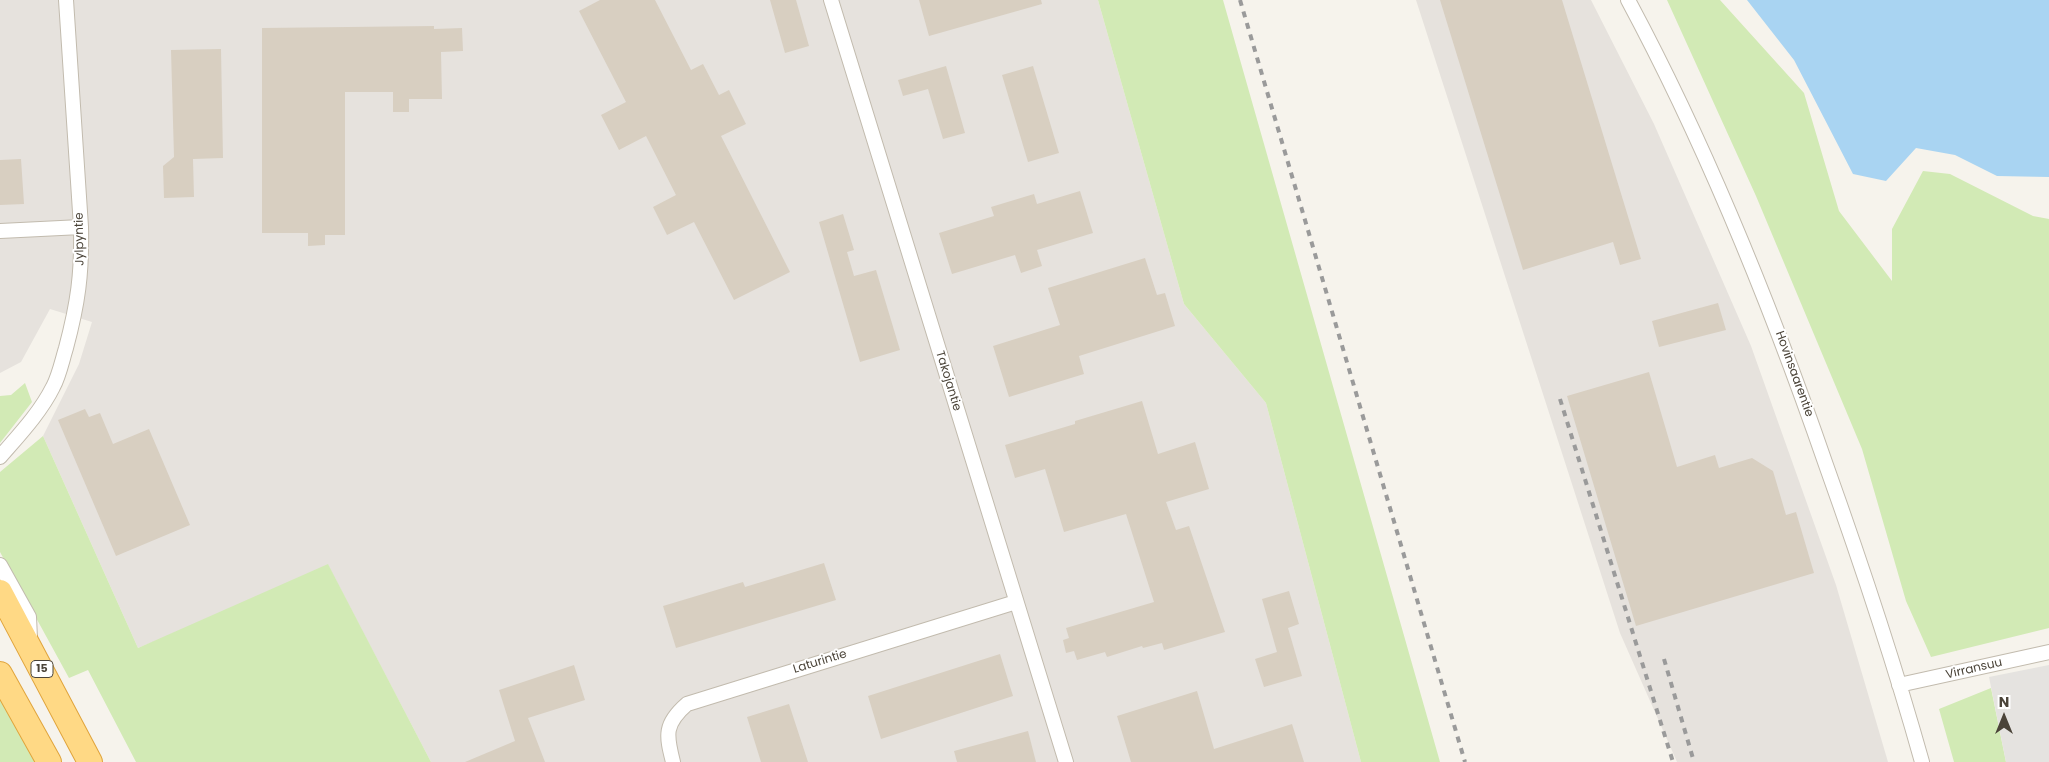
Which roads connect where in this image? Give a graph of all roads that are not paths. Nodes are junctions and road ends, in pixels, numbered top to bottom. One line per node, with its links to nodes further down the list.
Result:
1 (66, 0): 4 (street, Jylpyntie)
2 (831, 0): 9 (street, Takojantie)
3 (1628, 0): 13 (street, Hovinsaarentie)
4 (81, 227): 5 (street); 6 (street, Jylpyntie)
5 (0, 231)
6 (0, 457)
7 (0, 565): 10 (street)
8 (0, 592): 10 (highway, 15)
9 (1016, 602): 16 (street, Laturintie); 17 (street, Takojantie)
10 (30, 646): 15 (highway, 15)
11 (2049, 652): 13 (street, Virransuu)
12 (0, 674): 14 (highway)
13 (1899, 685): 18 (street, Hovinsaarentie)
14 (49, 762)
15 (90, 762)
16 (673, 762)
17 (1066, 762)
18 (1922, 762)

